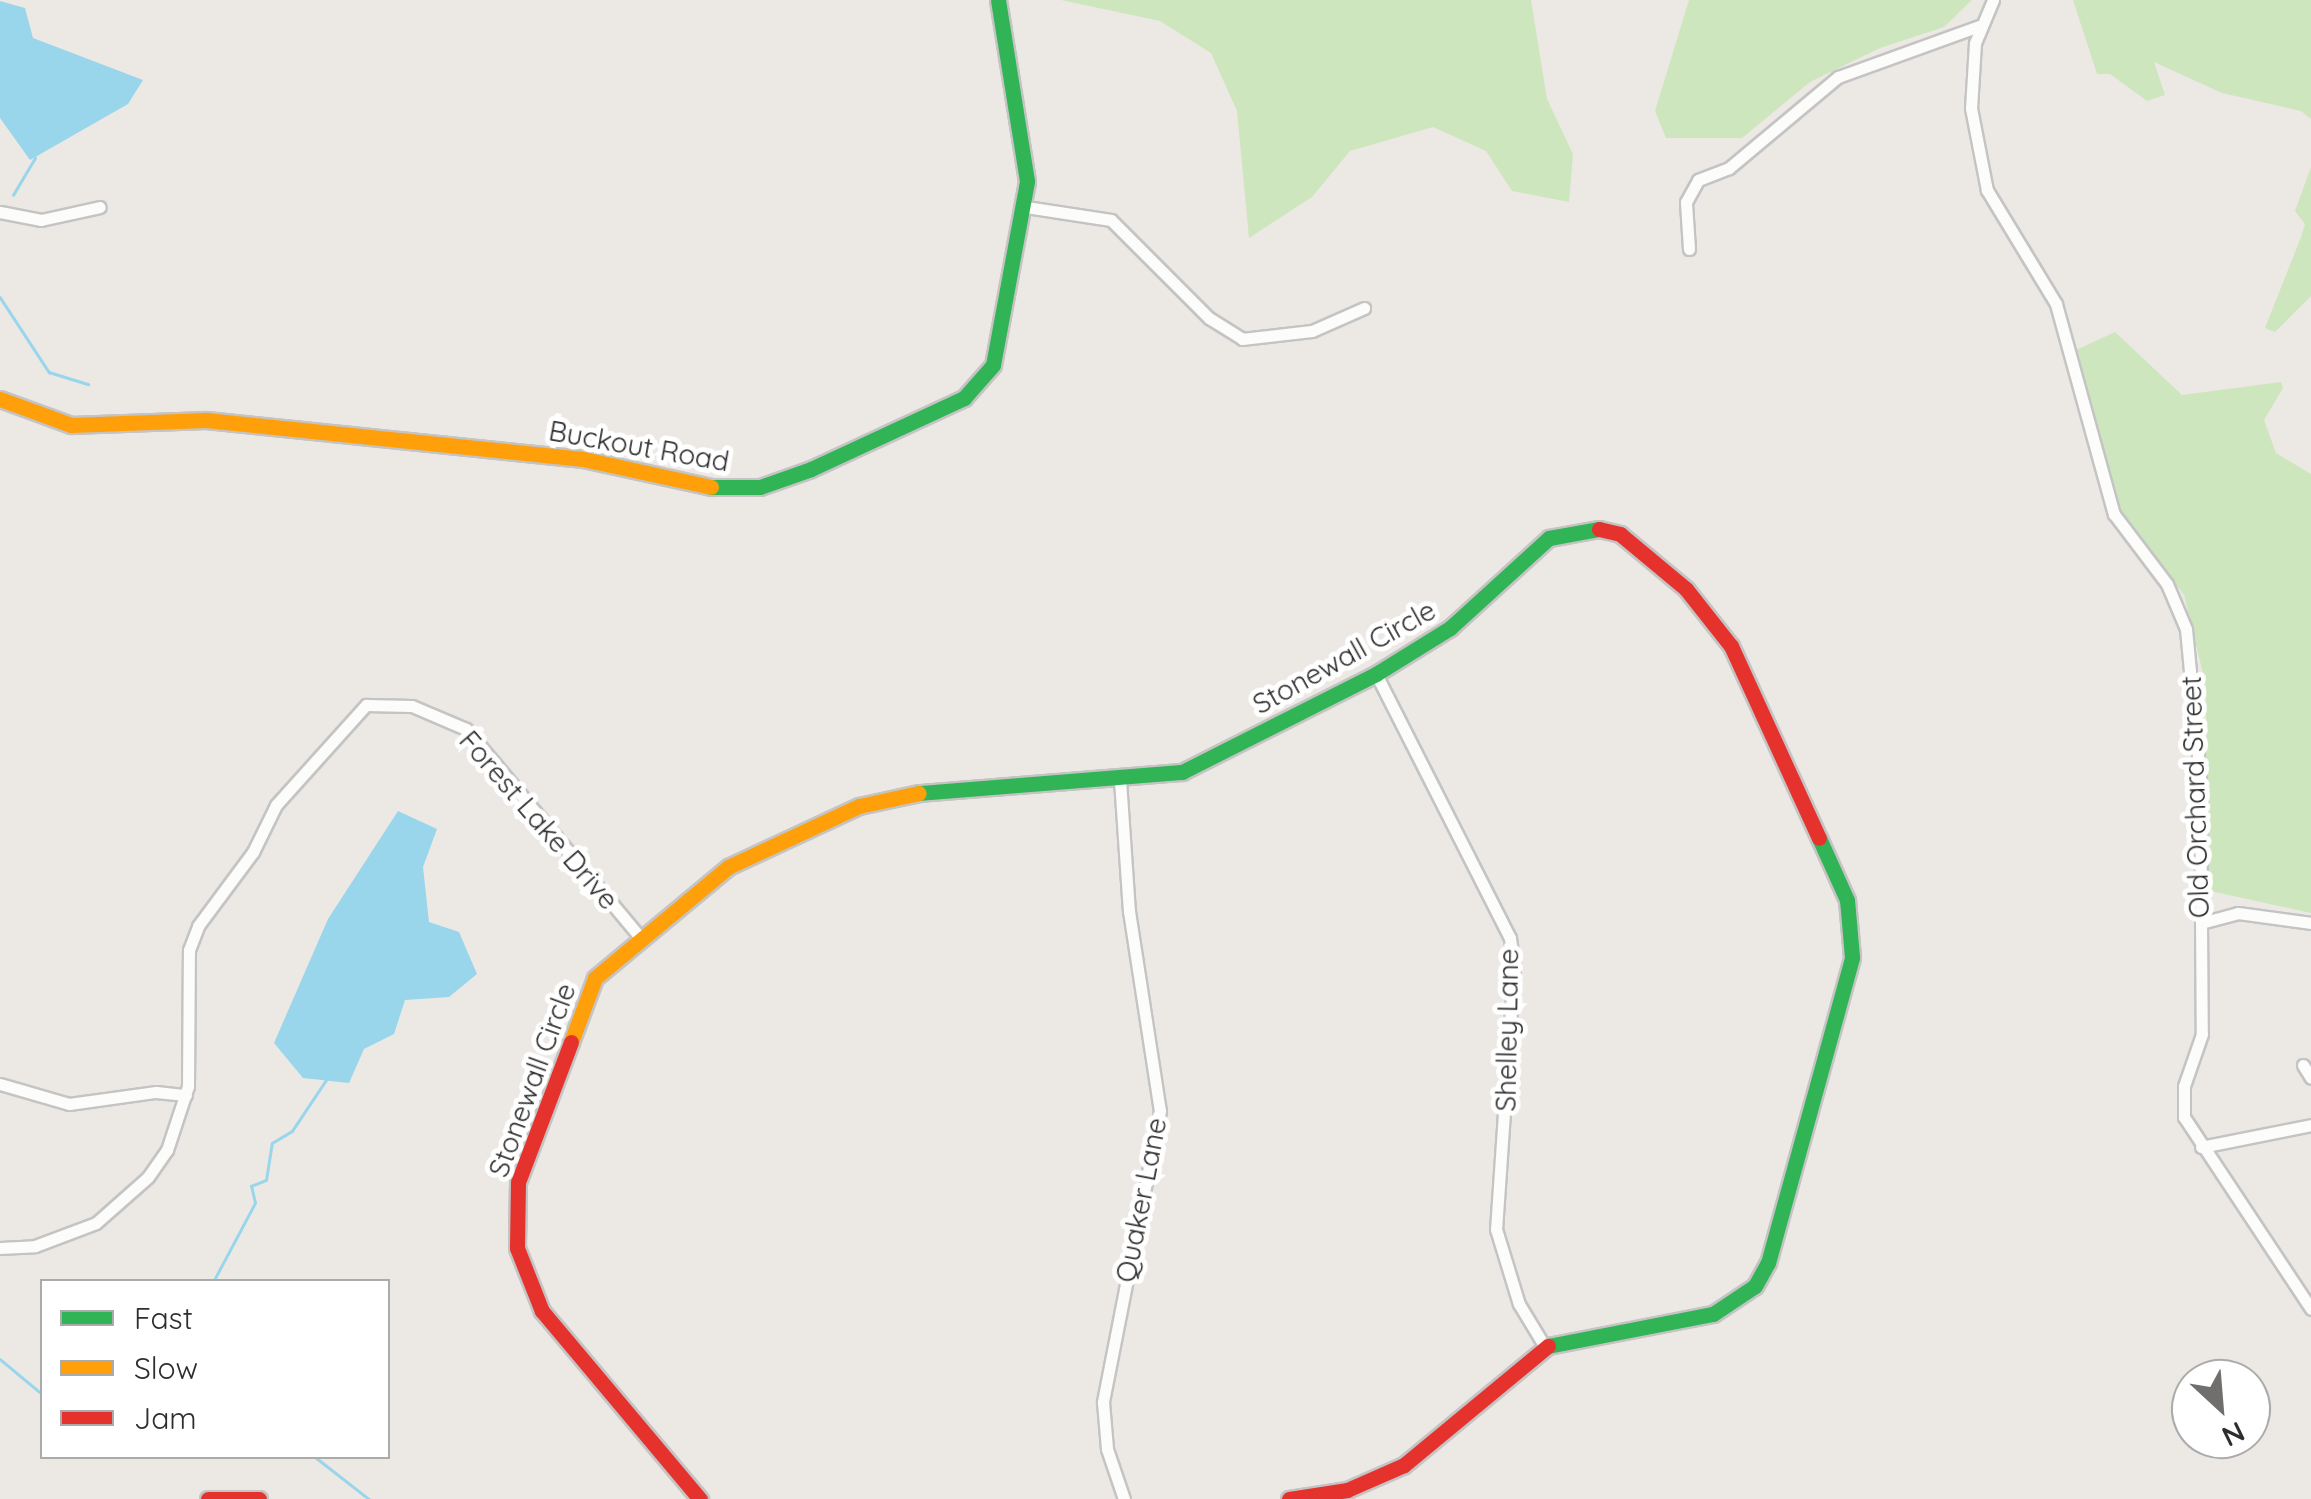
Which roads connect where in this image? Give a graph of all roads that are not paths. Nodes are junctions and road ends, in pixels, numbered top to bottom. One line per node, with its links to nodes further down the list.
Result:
1 (998, 0): 4 (street, Buckout Road)
2 (1994, 0): 3 (street, Old Orchard Street)
3 (1980, 26): 7 (street); 12 (street, Old Orchard Street)
4 (1026, 206): 8 (street); 9 (street, Buckout Road)
5 (100, 207): 6 (street)
6 (0, 212)
7 (1689, 249)
8 (1364, 308)
9 (0, 399)
10 (1376, 674): 11 (street, Stonewall Circle); 23 (street, Shelley Lane); 23 (street, Stonewall Circle)
11 (1120, 780): 14 (street, Stonewall Circle); 28 (street, Quaker Lane)
12 (2201, 923): 13 (street); 20 (street, Old Orchard Street)
13 (2311, 923)
14 (639, 936): 18 (street, Forest Lake Drive); 27 (street, Stonewall Circle)
15 (2303, 1065): 16 (street)
16 (2311, 1078)
17 (0, 1084): 18 (street)
18 (186, 1095): 21 (street, Forest Lake Drive)
19 (2311, 1125): 20 (street)
20 (2201, 1148): 22 (street, Old Orchard Street)
21 (0, 1248)
22 (2311, 1308)
23 (1545, 1347): 24 (street)
24 (1348, 1495): 29 (street)
25 (208, 1499): 26 (street)
26 (259, 1499)
27 (700, 1499)
28 (1124, 1499)
29 (1290, 1499)

